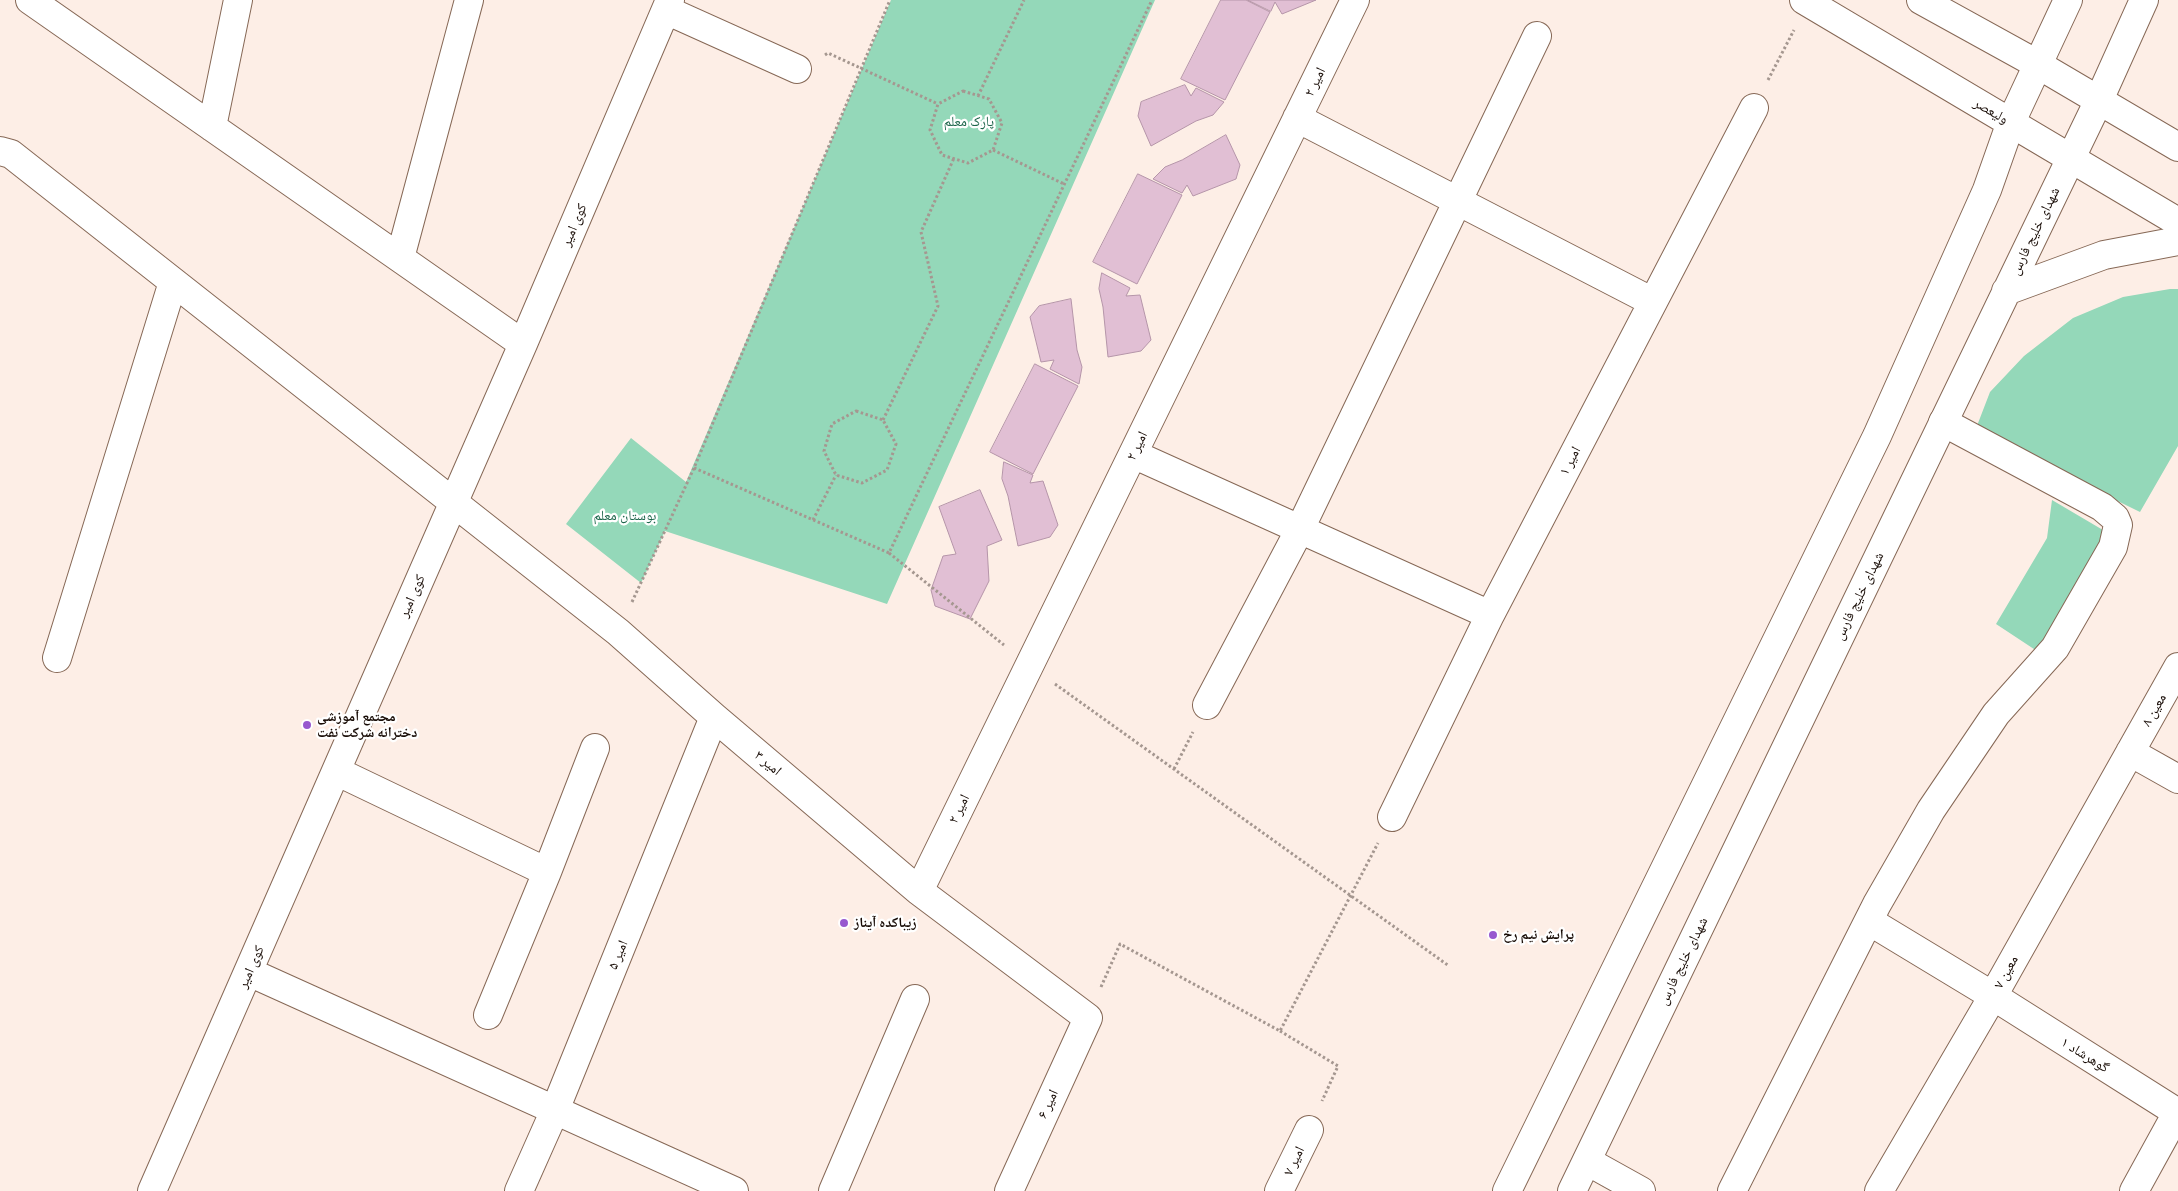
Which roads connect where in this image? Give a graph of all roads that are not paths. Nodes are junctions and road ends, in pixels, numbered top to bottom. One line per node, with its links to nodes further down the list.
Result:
1 (30, 0): 18 (street)
2 (238, 0): 18 (street)
3 (469, 0): 25 (street)
4 (1355, 0): 16 (street, امیر ۲)
5 (1958, 0): 9 (street)
6 (2068, 0): 12 (street)
7 (2144, 0): 14 (street, شهدای خلیج فارس)
8 (1806, 1): 17 (street, ولیعصر)
9 (1925, 2): 12 (street)
10 (668, 5): 13 (street); 29 (street, کوی امیر)
11 (1536, 36): 22 (street)
12 (2037, 64): 14 (street); 17 (street)
13 (797, 70)
14 (2098, 100): 19 (street); 21 (street, شهدای خلیج فارس)
15 (1754, 108): 28 (street, امیر ۱)
16 (1297, 118): 22 (street); 31 (street, امیر ۲)
17 (2011, 122): 21 (street, ولیعصر); 62 (street)
18 (212, 126): 25 (street)
19 (2178, 147)
20 (0, 151): 26 (street, امیر ۳)
21 (2070, 158): 23 (street, ولیعصر); 27 (street, شهدای خلیج فارس)
22 (1456, 201): 28 (street); 33 (street)
23 (2178, 222)
24 (2178, 242): 27 (street)
25 (400, 258): 29 (street)
26 (173, 282): 32 (street, امیر ۳); 35 (street)
27 (2006, 291): 30 (street, شهدای خلیج فارس)
28 (1653, 302): 34 (street, امیر ۱)
29 (522, 344): 32 (street, کوی امیر)
30 (1942, 422): 46 (street); 55 (street, شهدای خلیج فارس)
31 (1134, 454): 33 (street); 45 (street, امیر ۲)
32 (453, 503): 38 (street, امیر ۳); 41 (street, کوی امیر)
33 (1300, 529): 34 (street); 37 (street)
34 (1490, 615): 43 (street, امیر ۱)
35 (56, 658)
36 (2178, 668): 40 (street, معین ۸)
37 (1207, 705)
38 (714, 718): 45 (street, امیر ۳); 52 (street, امیر ۵)
39 (595, 748): 44 (street)
40 (2130, 752): 42 (street); 48 (street, معین ۷)
41 (336, 771): 44 (street); 47 (street, کوی امیر)
42 (2178, 779)
43 (1392, 817)
44 (547, 872): 50 (street)
45 (919, 891): 51 (street, امیر ۳)
46 (1869, 920): 48 (street, گوهرشاد ۱); 65 (street)
47 (248, 972): 52 (street); 56 (street, کوی امیر)
48 (1993, 996): 53 (street, گوهرشاد ۱); 66 (street, معین ۷)
49 (915, 999): 59 (street)
50 (488, 1015)
51 (1088, 1018): 60 (street, امیر ۶)
52 (554, 1110): 57 (street, امیر ۵); 58 (street)
53 (2178, 1113): 67 (street)
54 (1309, 1130): 61 (street, امیر ۷)
55 (1587, 1161): 63 (street, شهدای خلیج فارس); 64 (street)
56 (152, 1191)
57 (519, 1191)
58 (734, 1191)
59 (834, 1191)
60 (1009, 1191)
61 (1279, 1191)
62 (1507, 1191)
63 (1572, 1191)
64 (1641, 1191)
65 (1732, 1191)
66 (1879, 1191)
67 (2134, 1191)

